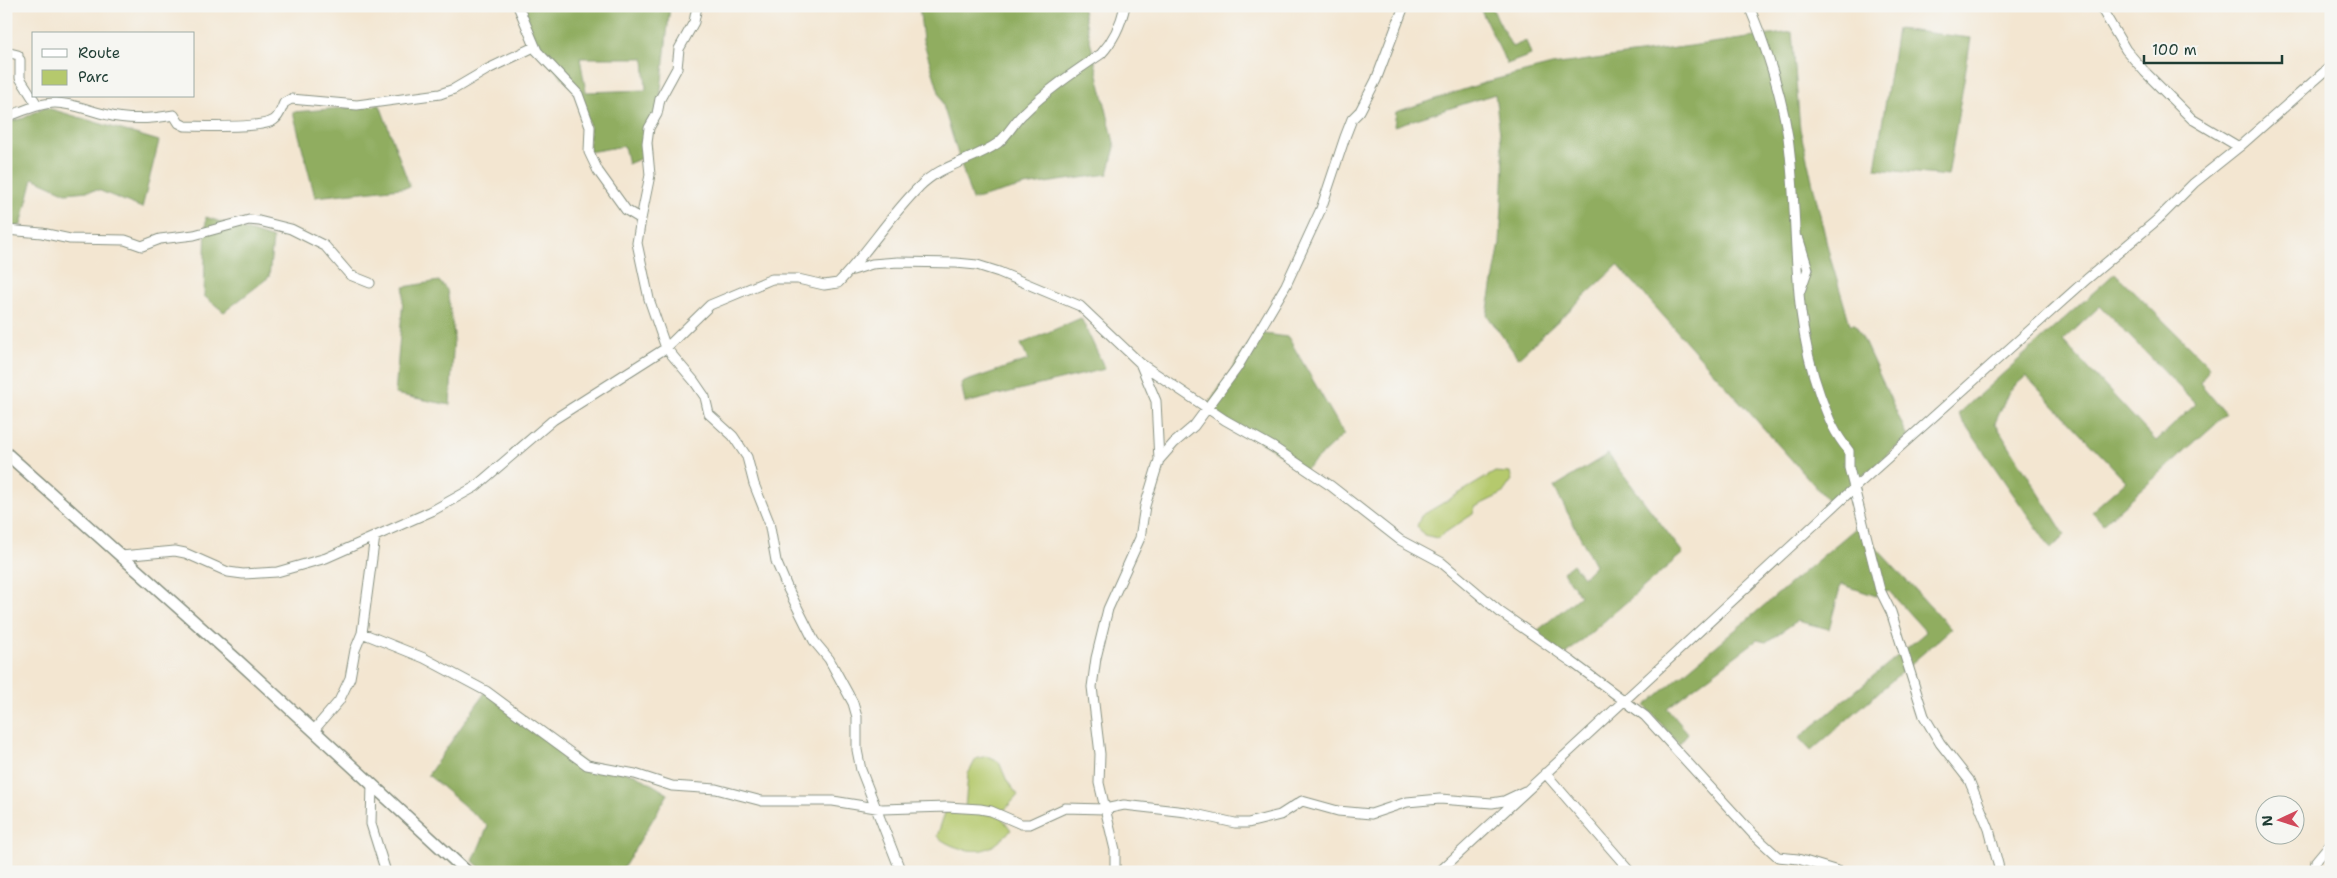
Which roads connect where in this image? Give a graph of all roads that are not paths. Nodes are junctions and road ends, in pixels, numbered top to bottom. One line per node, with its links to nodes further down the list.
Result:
1 (518, 6): 7 (street)
2 (697, 6): 15 (street)
3 (1125, 6): 17 (street)
4 (1404, 6): 21 (street)
5 (1749, 6): 24 (street)
6 (2100, 6): 14 (street)
7 (534, 47): 12 (street); 15 (street)
8 (6, 52): 10 (street)
9 (2331, 66): 14 (street)
10 (32, 97)
11 (33, 98): 12 (street)
12 (38, 106): 13 (street)
13 (6, 117)
14 (2239, 147): 24 (street)
15 (641, 219): 19 (street)
16 (8, 228): 18 (street)
17 (850, 271): 19 (street); 20 (street)
18 (370, 283)
19 (666, 348): 25 (street); 33 (street)
20 (1140, 363): 21 (street); 23 (street)
21 (1206, 408): 23 (street); 28 (street)
22 (6, 452): 26 (street)
23 (1159, 460): 34 (street)
24 (1854, 488): 28 (street); 43 (street)
25 (375, 536): 26 (street); 27 (street)
26 (121, 556): 29 (street)
27 (362, 633): 29 (street); 33 (street)
28 (1625, 701): 30 (street); 42 (street)
29 (314, 730): 31 (street)
30 (1545, 773): 32 (street); 41 (street)
31 (372, 784): 36 (street); 37 (street)
32 (1525, 791): 34 (street); 40 (street)
33 (876, 808): 34 (street); 38 (street)
34 (1104, 809): 39 (street)
35 (2331, 843): 44 (street)
36 (386, 872)
37 (467, 872)
38 (900, 872)
39 (1115, 872)
40 (1439, 872)
41 (1631, 872)
42 (1842, 872)
43 (2000, 872)
44 (2314, 872)

